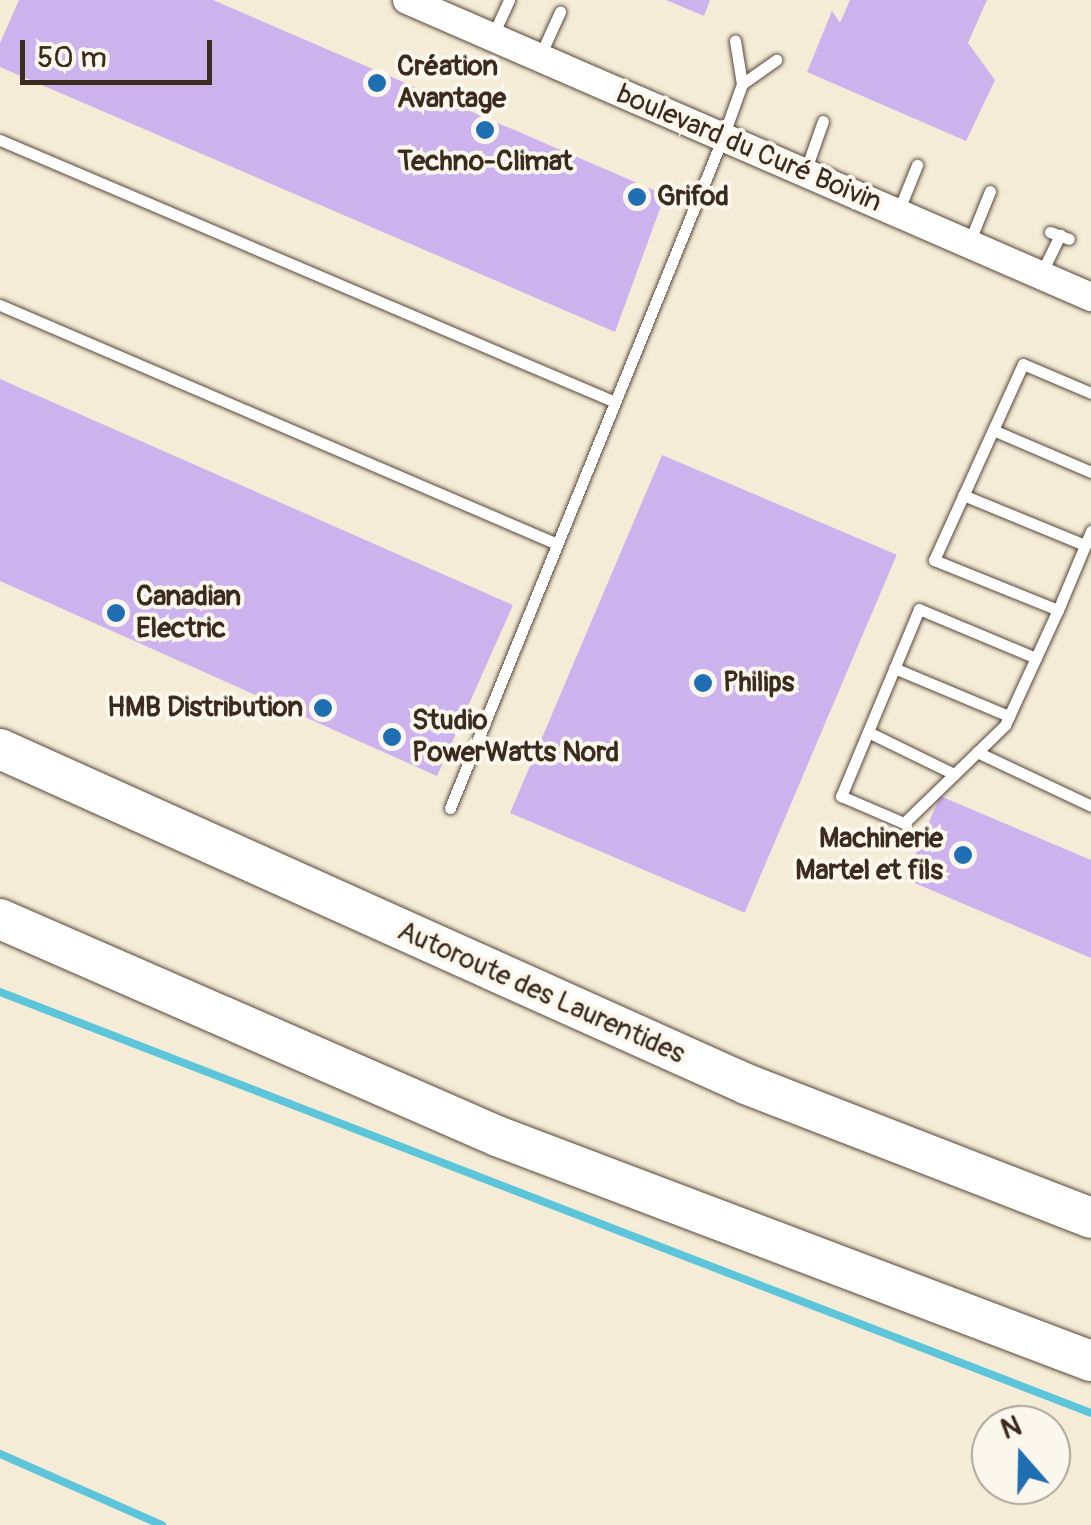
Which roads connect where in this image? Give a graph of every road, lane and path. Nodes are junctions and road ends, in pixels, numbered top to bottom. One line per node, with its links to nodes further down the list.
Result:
1 (407, 0): 4 (street, boulevard du Curé Boivin)
2 (508, 0): 4 (lane)
3 (560, 12): 6 (lane)
4 (492, 37): 6 (street, boulevard du Curé Boivin)
5 (734, 41): 8 (lane)
6 (539, 58): 10 (street, boulevard du Curé Boivin)
7 (776, 60): 8 (lane)
8 (742, 84): 10 (lane)
9 (823, 121): 13 (lane)
10 (723, 136): 13 (street, boulevard du Curé Boivin); 22 (lane)
11 (0, 140): 22 (lane)
12 (917, 165): 15 (lane)
13 (804, 172): 15 (street, boulevard du Curé Boivin)
14 (990, 191): 17 (lane)
15 (898, 213): 17 (street, boulevard du Curé Boivin)
16 (1060, 235): 18 (lane)
17 (968, 244): 18 (street, boulevard du Curé Boivin)
18 (1040, 276): 19 (street, boulevard du Curé Boivin)
19 (1091, 297)
20 (0, 304): 27 (lane)
21 (1091, 393): 23 (lane)
22 (615, 402): 27 (lane)
23 (993, 430): 24 (lane); 25 (lane)
24 (1091, 472)
25 (964, 495): 28 (lane); 29 (lane)
26 (1091, 531): 28 (lane)
27 (557, 544): 38 (lane)
28 (1085, 545): 29 (lane)
29 (1058, 610): 30 (lane)
30 (1036, 658): 31 (lane); 32 (lane)
31 (894, 668): 32 (lane); 33 (lane)
32 (1009, 716): 35 (lane)
33 (868, 732): 36 (lane); 36 (lane)
34 (0, 749): 40 (highway, Autoroute des Laurentides)
35 (976, 752): 36 (lane); 37 (lane)
36 (954, 774)
37 (1091, 806)
38 (450, 808)
39 (0, 919): 41 (highway)
40 (1091, 1218)
41 (1091, 1361)

